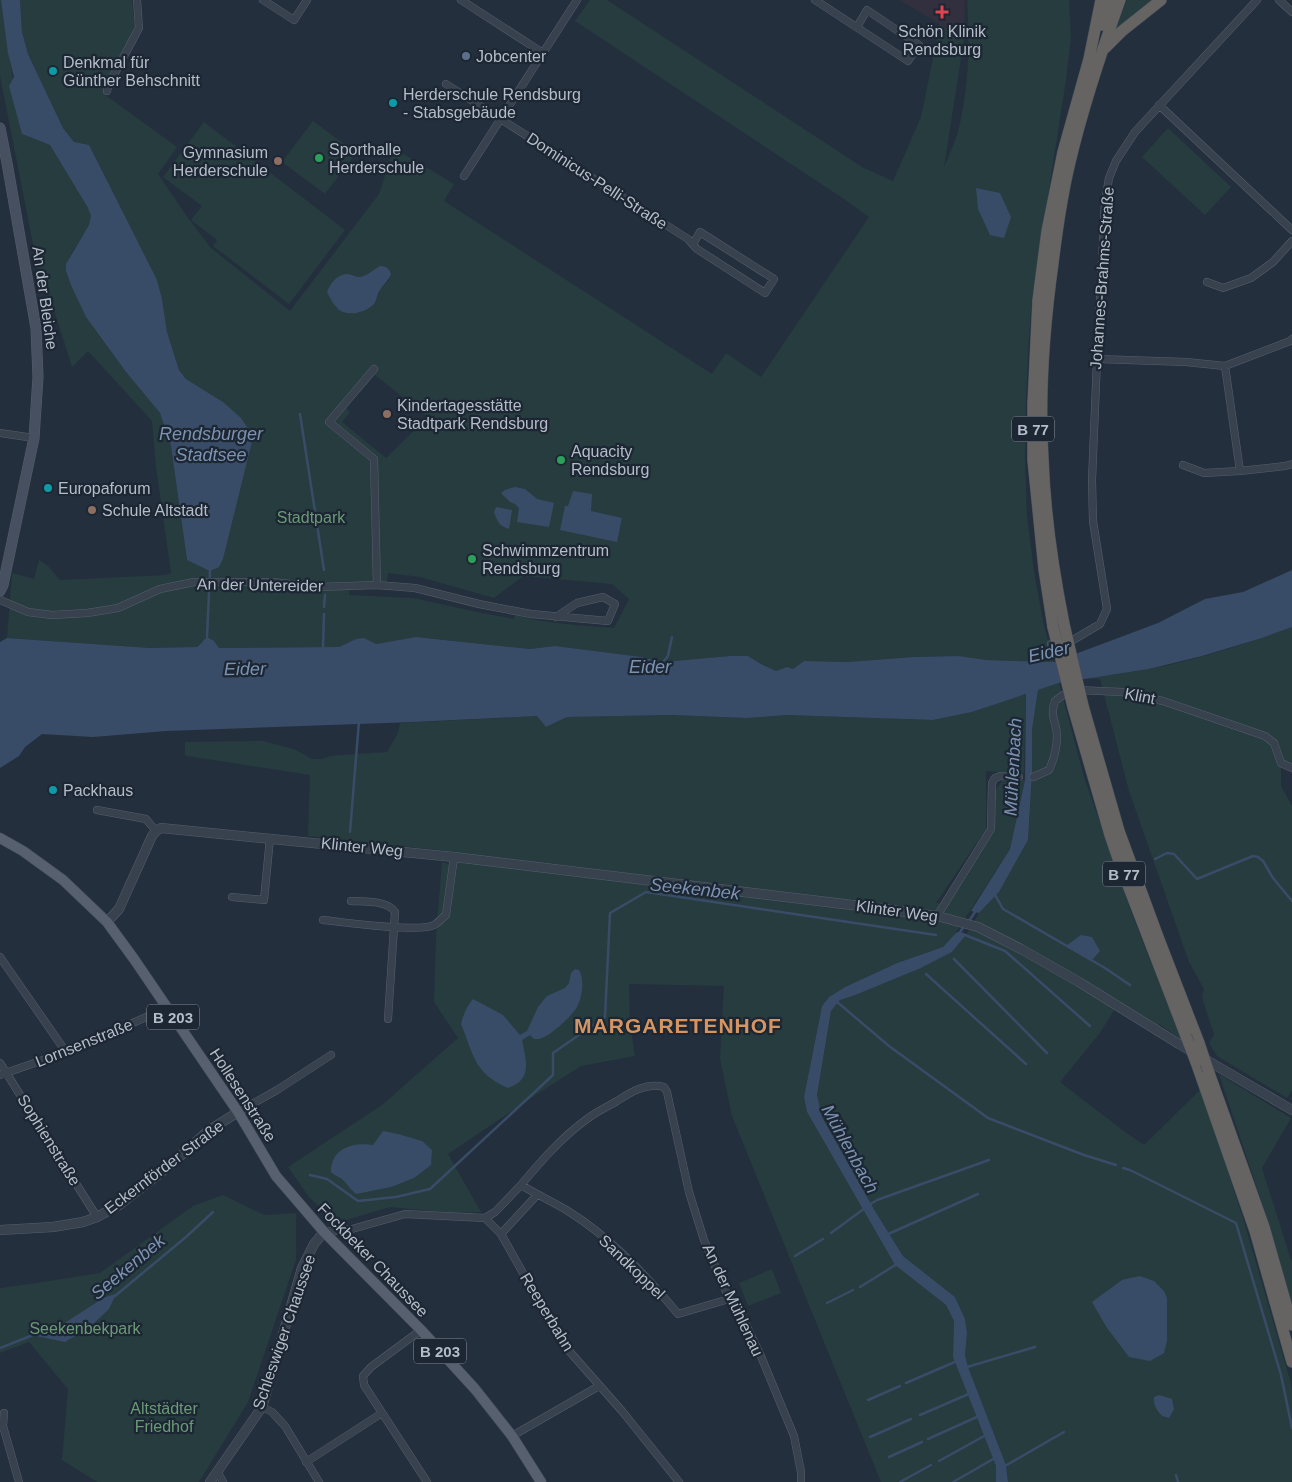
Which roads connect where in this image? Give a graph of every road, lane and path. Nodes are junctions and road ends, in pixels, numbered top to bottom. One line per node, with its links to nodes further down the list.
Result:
1 (137, 0): 19 (street)
2 (263, 0): 3 (street)
3 (307, 0)
4 (461, 0): 16 (street)
5 (578, 0): 16 (street)
6 (815, 0): 14 (street)
7 (1101, 0): 17 (highway)
8 (1111, 0): 17 (highway, B 77)
9 (1120, 0): 15 (highway, B 77)
10 (1162, 0): 15 (highway)
11 (1257, 0): 20 (street, Johannes-Brahms-Straße)
12 (1280, 0): 13 (street)
13 (1292, 12)
14 (856, 27): 14 (street)
15 (1102, 50): 41 (highway, B 77)
16 (543, 53): 21 (street)
17 (1089, 59): 41 (highway, B 77)
18 (446, 84): 21 (street, Dominicus-Pelli-Straße)
19 (107, 91)
20 (1159, 105): 24 (street); 29 (street, Johannes-Brahms-Straße)
21 (501, 119): 23 (street); 26 (street, Dominicus-Pelli-Straße)
22 (0, 128): 33 (main road, An der Bleiche)
23 (464, 176)
24 (1292, 230)
25 (1292, 241): 27 (street)
26 (693, 244): 26 (street, Dominicus-Pelli-Straße)
27 (1207, 282)
28 (1291, 341): 30 (street)
29 (1097, 359): 30 (street); 42 (street, Johannes-Brahms-Straße)
30 (1225, 366): 36 (street)
31 (374, 369): 37 (street)
32 (0, 433): 33 (street)
33 (34, 438): 38 (main road, An der Bleiche)
34 (1292, 464): 36 (street)
35 (1183, 465): 36 (street)
36 (1240, 471)
37 (377, 585): 39 (street, An der Untereider); 40 (street, An der Untereider)
38 (0, 591)
39 (0, 600)
40 (556, 616): 40 (street, An der Untereider)
41 (1059, 625): 43 (highway, B 77, bridge)
42 (1051, 644)
43 (1078, 707): 76 (highway, B 77, bridge); 78 (highway, B 77, bridge)
44 (1292, 768): 46 (street, Klint)
45 (1019, 777): 54 (street)
46 (1033, 777)
47 (98, 810): 48 (street)
48 (156, 831): 50 (street, Klinter Weg); 56 (street)
49 (0, 838): 56 (main road, Hollesenstraße / B 203)
50 (270, 838): 51 (street, Klinter Weg); 52 (street)
51 (454, 856): 54 (street, Klinter Weg); 57 (street)
52 (232, 896)
53 (351, 901): 57 (street)
54 (937, 916): 65 (street, Klinter Weg)
55 (323, 920): 57 (street)
56 (107, 922): 59 (main road, Hollesenstraße / B 203)
57 (394, 927): 60 (street)
58 (0, 956): 61 (street)
59 (167, 1008): 61 (street, Lornsenstraße); 66 (main road, Hollesenstraße / B 203)
60 (388, 1019)
61 (66, 1052): 64 (street, Lornsenstraße)
62 (331, 1055): 66 (street)
63 (0, 1062): 64 (street, Sophienstraße)
64 (4, 1074): 70 (street, Sophienstraße)
65 (1292, 1110)
66 (238, 1112): 67 (main road, Hollesenstraße / B 203); 70 (street, Eckernförder Straße)
67 (276, 1176): 73 (main road, Fockbeker Chaussee / B 203)
68 (521, 1185): 69 (street, Sandkoppel); 71 (street); 75 (street, An der Mühlenau)
69 (537, 1194): 74 (street); 75 (street, Sandkoppel)
70 (97, 1217): 72 (street, Eckernförder Straße)
71 (486, 1218): 73 (street); 74 (street, Reeperbahn)
72 (0, 1230)
73 (324, 1232): 77 (main road, Fockbeker Chaussee / B 203); 80 (street, Schleswiger Chaussee)
74 (501, 1234): 79 (street, Reeperbahn)
75 (729, 1299): 94 (street, An der Mühlenau)
76 (1292, 1325)
77 (421, 1330): 82 (street); 84 (main road, Fockbeker Chaussee / B 203)
78 (1292, 1362)
79 (599, 1386): 84 (street); 93 (street, Reeperbahn)
80 (262, 1407): 85 (street); 86 (street, Schleswiger Chaussee)
81 (4, 1412): 83 (street)
82 (382, 1413): 85 (street); 91 (street)
83 (1, 1427): 87 (street)
84 (512, 1436): 92 (main road, Fockbeker Chaussee / B 203)
85 (306, 1462): 90 (street)
86 (217, 1471): 88 (street, Schleswiger Chaussee); 89 (street)
87 (20, 1482)
88 (210, 1482)
89 (223, 1482)
90 (319, 1482)
91 (427, 1482)
92 (542, 1482)
93 (679, 1482)
94 (801, 1482)

